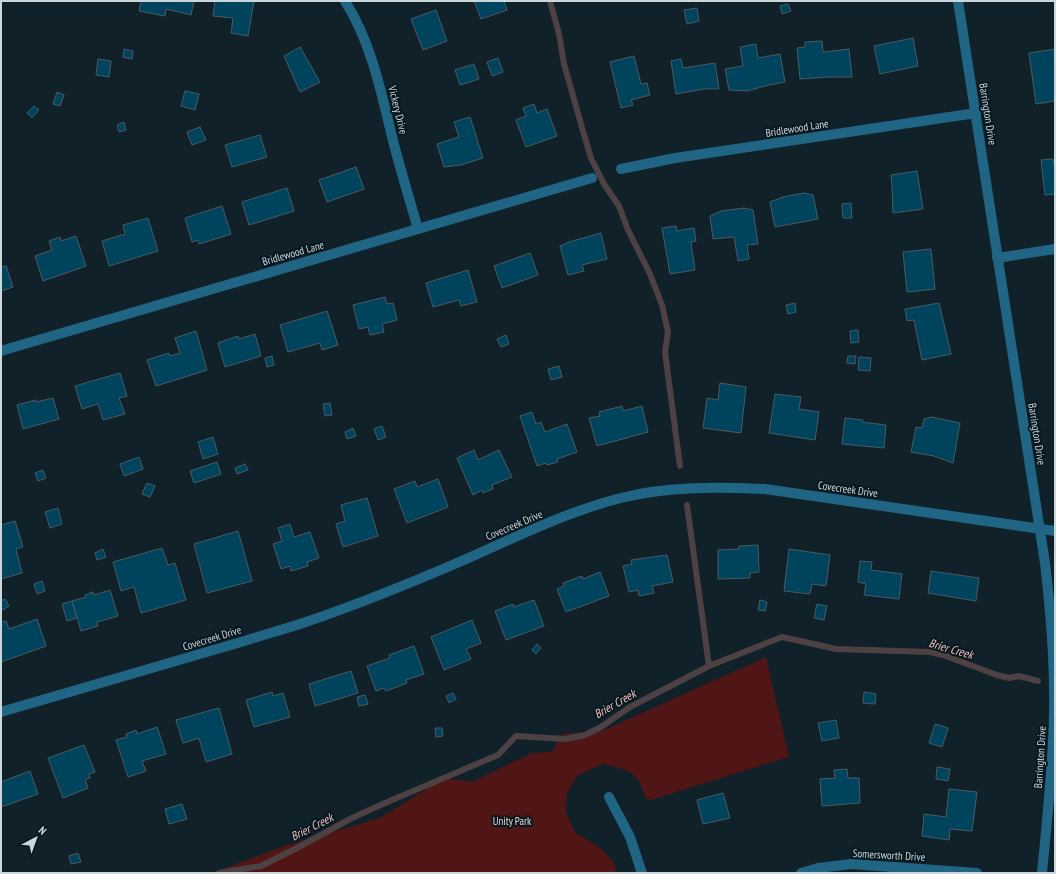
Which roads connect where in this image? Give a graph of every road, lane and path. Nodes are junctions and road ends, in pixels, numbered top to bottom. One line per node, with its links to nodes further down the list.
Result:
1 (345, 1): 6 (street, Vickery Drive)
2 (958, 1): 3 (street, Barrington Drive)
3 (976, 113): 4 (street, Bridlewood Lane); 8 (street, Barrington Drive)
4 (621, 169)
5 (592, 178): 6 (street, Bridlewood Lane)
6 (418, 229): 9 (street, Bridlewood Lane)
7 (1055, 249): 8 (street)
8 (998, 258): 10 (street, Barrington Drive)
9 (1, 351)
10 (1039, 529): 11 (street, Covecreek Drive); 12 (street, Covecreek Drive); 17 (street, Barrington Drive)
11 (1055, 531)
12 (1, 712)
13 (609, 796): 14 (street)
14 (642, 873)
15 (801, 873): 16 (street, Somersworth Drive)
16 (976, 873)
17 (1042, 873)

